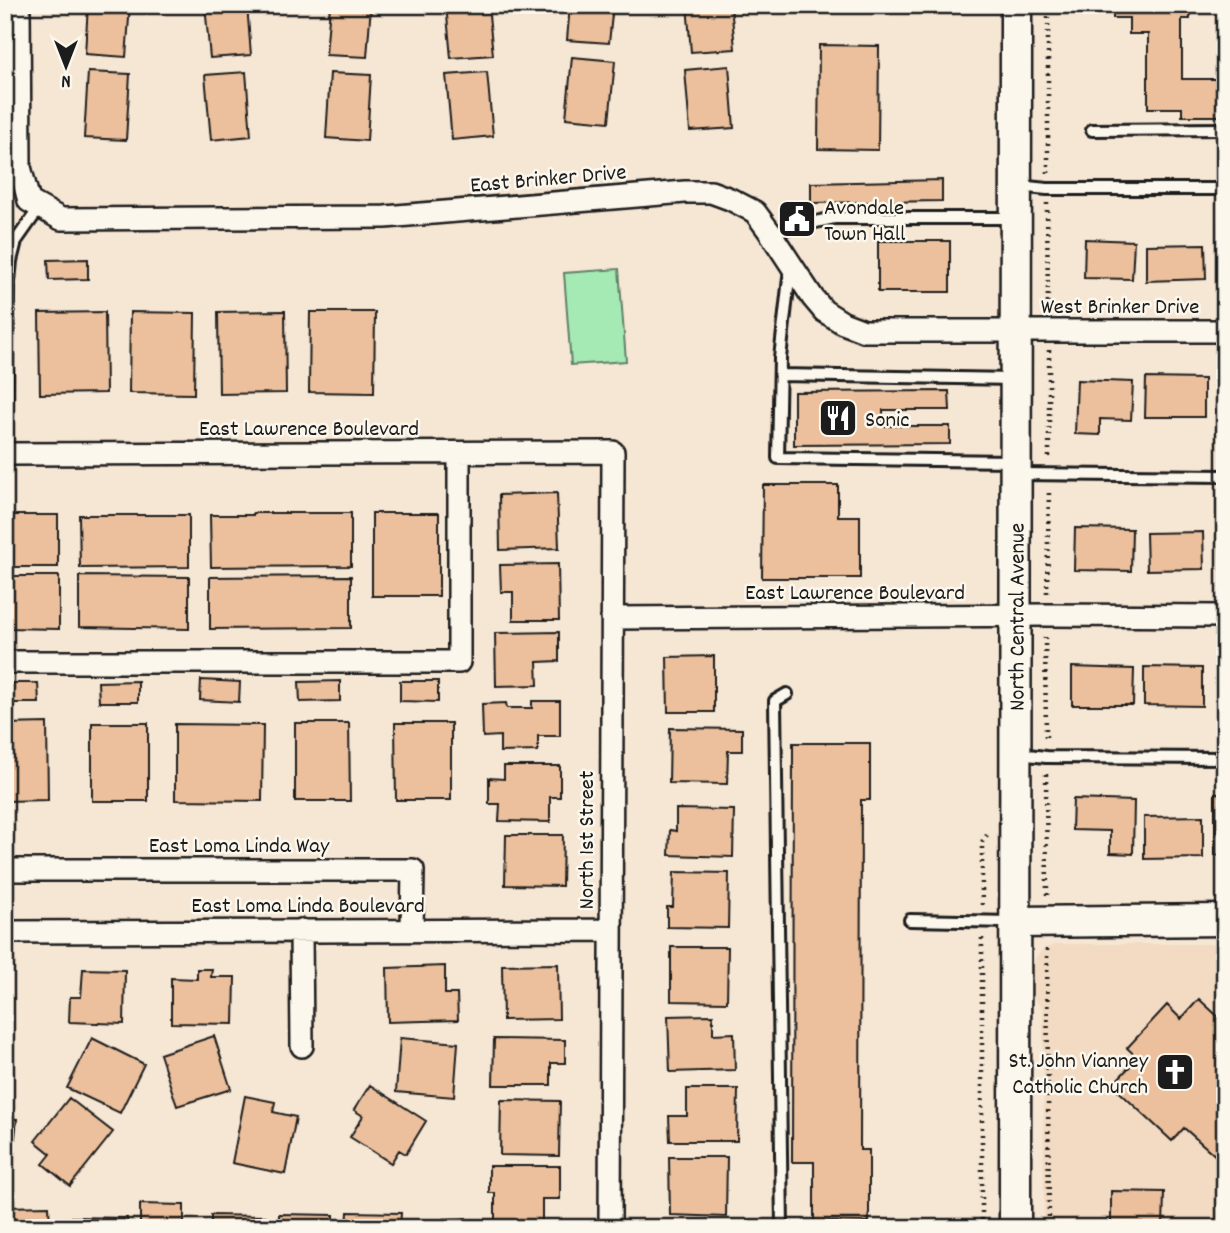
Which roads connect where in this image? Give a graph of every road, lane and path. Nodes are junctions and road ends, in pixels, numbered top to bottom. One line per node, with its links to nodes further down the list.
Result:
1 (1016, 5): 6 (street, North Central Avenue)
2 (1048, 5): 7 (path)
3 (14, 20): 9 (street)
4 (1092, 130): 5 (lane)
5 (1225, 130)
6 (1015, 186): 7 (lane); 10 (street, North Central Avenue)
7 (1047, 189): 8 (lane); 13 (path)
8 (1225, 189)
9 (35, 204): 11 (street, East Brinker Drive); 20 (lane)
10 (1015, 218): 11 (lane); 15 (street, North Central Avenue)
11 (772, 236): 12 (street, East Brinker Drive)
12 (790, 263): 15 (street, East Brinker Drive); 16 (lane)
13 (1048, 305)
14 (1225, 331): 15 (street, West Brinker Drive)
15 (1014, 332): 17 (street, North Central Avenue)
16 (780, 374): 17 (lane); 21 (lane)
17 (1014, 379): 21 (street, North Central Avenue)
18 (613, 452): 19 (street, East Lawrence Boulevard); 25 (street, North 1st Street)
19 (459, 453): 20 (street, East Lawrence Boulevard); 26 (street)
20 (5, 454)
21 (1015, 468): 22 (lane); 23 (street, North Central Avenue)
22 (1225, 476)
23 (1014, 615): 24 (street, East Lawrence Boulevard); 25 (street, East Lawrence Boulevard); 28 (street, North Central Avenue)
24 (1225, 616)
25 (612, 618): 38 (street, North 1st Street)
26 (5, 662)
27 (787, 694): 43 (lane)
28 (1014, 754): 29 (lane); 30 (street, North Central Avenue)
29 (1225, 758)
30 (1014, 812): 34 (path); 35 (street, North Central Avenue)
31 (5, 870): 37 (street, East Loma Linda Way)
32 (910, 920): 34 (lane)
33 (1225, 920): 35 (street)
34 (982, 921): 35 (lane); 44 (path)
35 (1014, 922): 45 (street, North Central Avenue)
36 (301, 930): 37 (street, East Loma Linda Boulevard); 39 (street, East Loma Linda Boulevard); 41 (street)
37 (412, 930): 38 (street, East Loma Linda Boulevard)
38 (611, 930): 42 (street, North 1st Street)
39 (5, 932)
40 (1047, 950): 46 (path)
41 (302, 1046)
42 (610, 1228)
43 (782, 1228)
44 (982, 1228)
45 (1014, 1228)
46 (1049, 1228)

